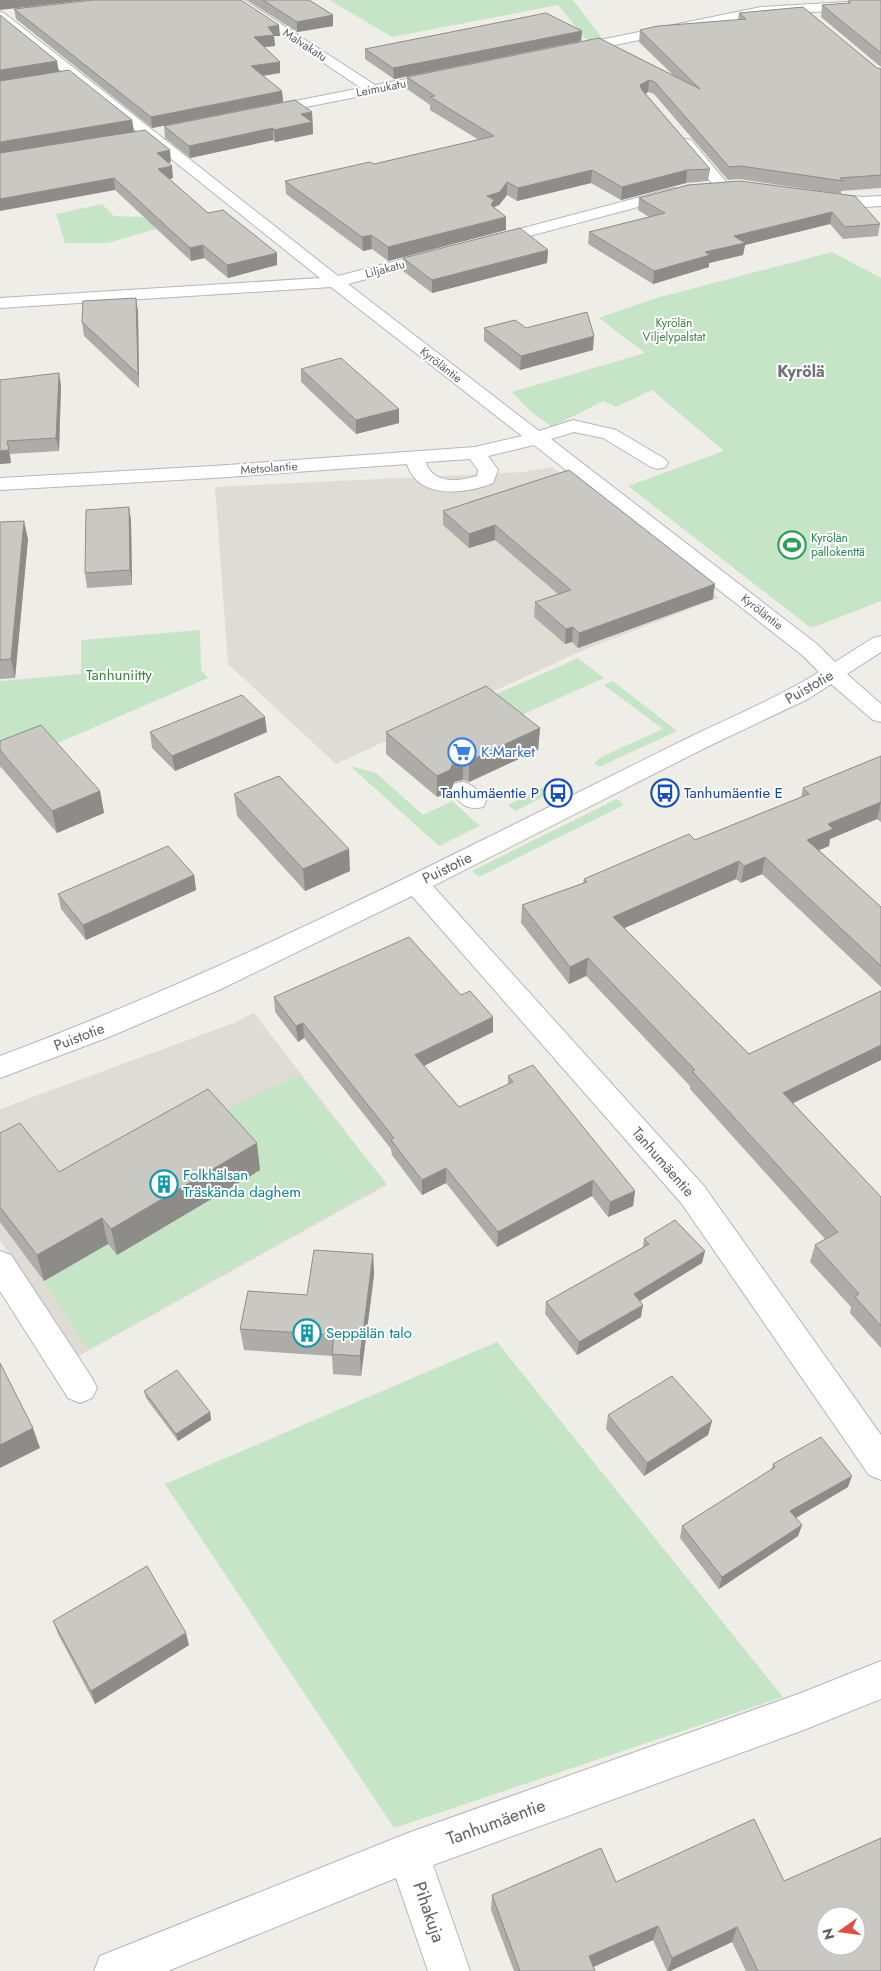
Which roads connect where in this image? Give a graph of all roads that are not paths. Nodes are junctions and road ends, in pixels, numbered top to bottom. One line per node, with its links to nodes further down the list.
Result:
1 (236, 0): 10 (street, Malvakatu)
2 (881, 4): 3 (street)
3 (800, 8): 5 (street); 6 (street)
4 (5, 17): 8 (street, Kyröläntie)
5 (815, 20)
6 (558, 52)
7 (461, 72): 10 (street, Leimukatu)
8 (74, 75): 9 (street); 14 (street, Kyröläntie)
9 (54, 78)
10 (373, 90): 11 (street, Leimukatu)
11 (256, 113)
12 (168, 131): 14 (street)
13 (679, 134): 16 (street)
14 (149, 135): 15 (street); 24 (street, Kyröläntie)
15 (128, 138)
16 (722, 186): 17 (street); 18 (street)
17 (739, 186)
18 (704, 188)
19 (686, 190): 22 (street)
20 (808, 197): 21 (street)
21 (881, 201)
22 (474, 245)
23 (455, 250): 24 (street, Liljakatu)
24 (335, 282): 25 (street, Liljakatu); 26 (street, Kyröläntie)
25 (0, 303)
26 (535, 437): 27 (street, Metsolantie); 29 (street, Metsolantie); 32 (street, Kyröläntie)
27 (475, 453): 28 (street, Metsolantie); 28 (street)
28 (414, 457): 30 (street, Metsolantie)
29 (658, 463)
30 (0, 484)
31 (881, 643): 32 (street, Puistotie)
32 (835, 673): 33 (street, Kyröläntie); 34 (street, Puistotie)
33 (881, 715)
34 (416, 884): 35 (street, Puistotie); 38 (street, Tanhumäentie)
35 (0, 1067)
36 (0, 1264): 37 (street)
37 (80, 1388)
38 (881, 1464)
39 (881, 1680): 40 (street, Tanhumäentie)
40 (408, 1853): 41 (street, Tanhumäentie); 42 (street, Pihakuja)
41 (115, 1971)
42 (449, 1971)

